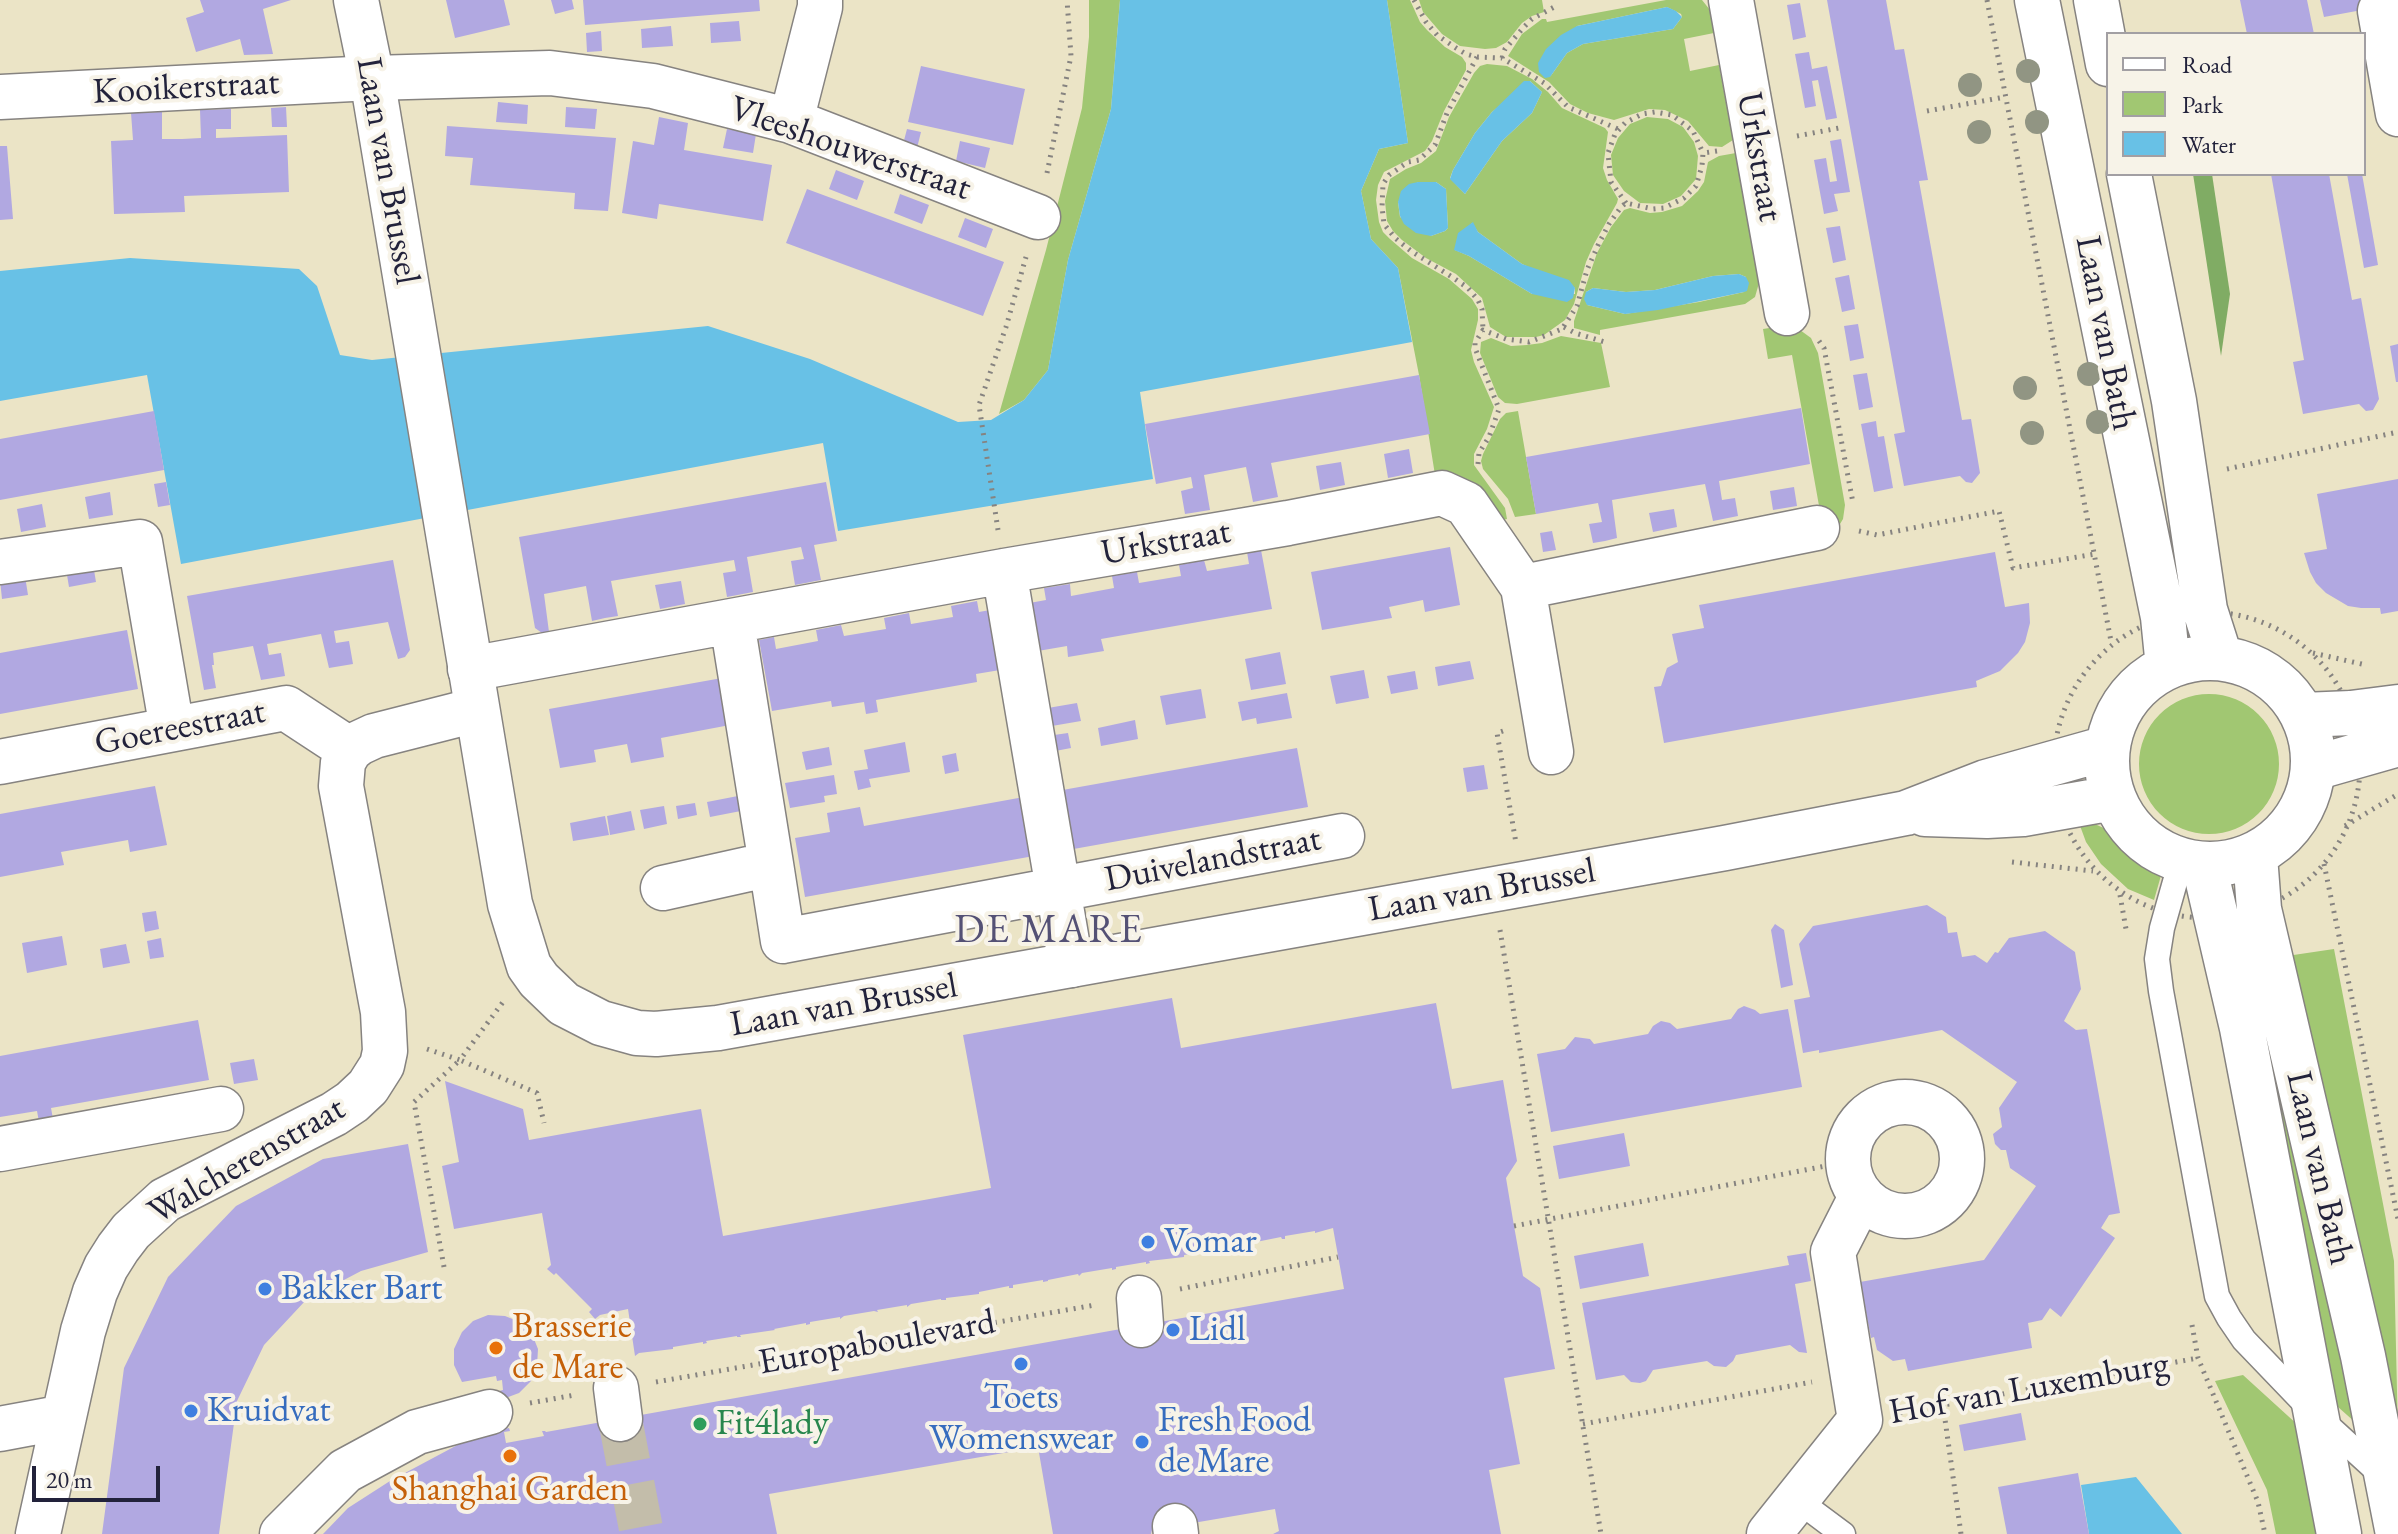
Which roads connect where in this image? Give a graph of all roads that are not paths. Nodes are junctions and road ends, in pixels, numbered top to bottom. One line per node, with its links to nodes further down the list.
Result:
1 (356, 0): 8 (street, Laan van Brussel)
2 (820, 0): 11 (street)
3 (1731, 0): 14 (street, Urkstraat)
4 (2037, 0): 21 (street, Laan van Bath)
5 (2096, 0): 7 (street)
6 (2385, 6): 10 (street)
7 (2106, 53)
8 (372, 78): 9 (street, Kooikerstraat); 11 (street, Vleeshouwerstraat); 22 (street, Laan van Brussel)
9 (0, 97)
10 (2398, 114)
11 (791, 121): 13 (street, Vleeshouwerstraat)
12 (2129, 176): 20 (street, Laan van Bath)
13 (1038, 217)
14 (1787, 313)
15 (1834, 529): 18 (street)
16 (0, 562): 25 (street)
17 (1004, 571): 18 (street, Urkstraat); 19 (street, Urkstraat); 39 (street)
18 (1523, 587): 26 (street)
19 (732, 622): 22 (street, Urkstraat); 36 (street, Duivelandstraat)
20 (2220, 657): 21 (street); 24 (street)
21 (2168, 667): 28 (street)
22 (473, 690): 29 (street); 40 (street, Laan van Brussel)
23 (2398, 707): 24 (street)
24 (2303, 715): 31 (street)
25 (172, 729): 29 (street, Goereestraat); 30 (street, Goereestraat)
26 (1549, 737)
27 (2398, 744): 31 (street)
28 (2107, 748): 32 (street); 33 (street, Laan van Brussel)
29 (350, 750): 46 (street, Walcherenstraat)
30 (0, 762)
31 (2314, 768): 35 (street)
32 (2113, 798): 33 (street, Laan van Brussel); 37 (street)
33 (1906, 813): 40 (street, Laan van Brussel)
34 (1342, 836): 39 (street, Duivelandstraat)
35 (2255, 856): 37 (street); 48 (street, Laan van Bath)
36 (771, 864): 38 (street); 39 (street, Duivelandstraat)
37 (2195, 864): 45 (street, Laan van Bath); 45 (lane)
38 (663, 888)
39 (1059, 889): 40 (street)
40 (1071, 965)
41 (221, 1109): 42 (street)
42 (0, 1149)
43 (1854, 1179): 49 (street, Hof van Luxemburg)
44 (490, 1412): 51 (street)
45 (2316, 1415): 48 (lane); 54 (street, Laan van Bath)
46 (64, 1417): 47 (street); 50 (street, Walcherenstraat)
47 (0, 1429)
48 (2387, 1479): 55 (street, Laan van Bath)
49 (1796, 1499): 52 (street, Hof van Luxemburg); 53 (lane)
50 (38, 1534)
51 (282, 1534)
52 (1769, 1534)
53 (1843, 1534)
54 (2339, 1534)
55 (2398, 1534)

